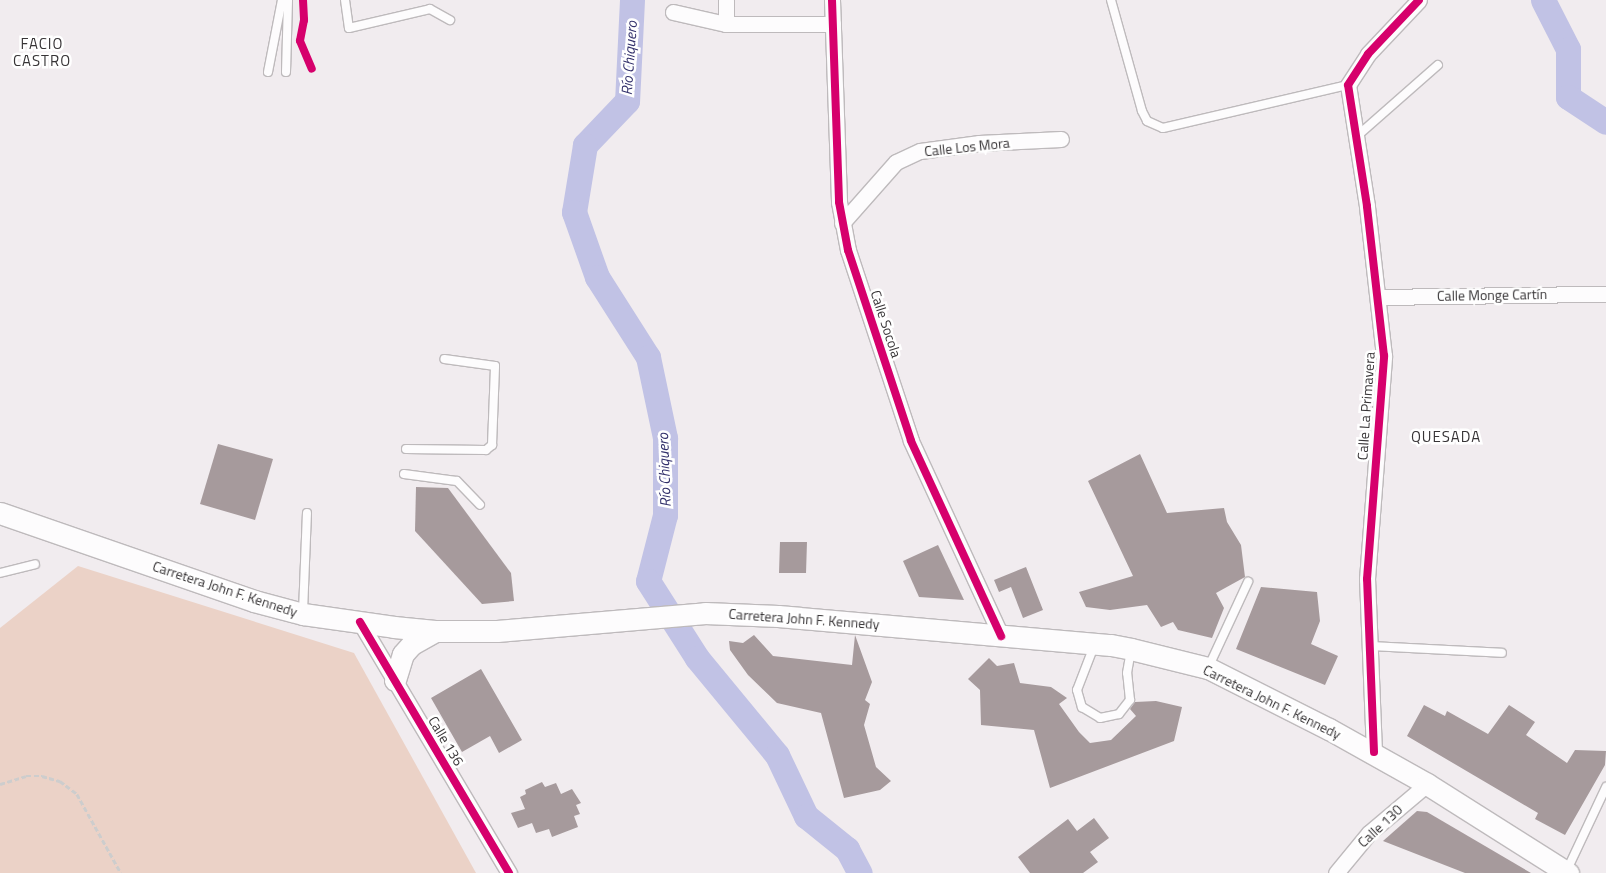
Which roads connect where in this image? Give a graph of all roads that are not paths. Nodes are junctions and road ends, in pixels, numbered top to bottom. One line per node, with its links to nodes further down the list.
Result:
1 (282, 0): 15 (lane)
2 (288, 0): 16 (lane)
3 (345, 0): 9 (lane)
4 (431, 0): 9 (lane)
5 (726, 0): 12 (street)
6 (832, 0): 13 (street, Calle Socola)
7 (1111, 0): 17 (lane)
8 (1419, 0): 17 (street)
9 (430, 9): 11 (lane)
10 (672, 12): 12 (street)
11 (450, 20)
12 (726, 24): 13 (street)
13 (833, 24): 20 (street, Calle Socola)
14 (1438, 65): 18 (lane)
15 (268, 72)
16 (286, 72)
17 (1348, 85): 18 (street, Calle La Primavera)
18 (1356, 137): 22 (street, Calle La Primavera)
19 (1061, 139): 20 (street, Calle Los Mora)
20 (842, 222): 35 (street, Calle Socola)
21 (1606, 294): 22 (street, Calle Monge Cartín)
22 (1378, 297): 37 (street, Calle La Primavera)
23 (444, 359): 24 (lane)
24 (406, 449)
25 (404, 474): 26 (lane)
26 (480, 504)
27 (0, 513): 32 (main road, Carretera John F. Kennedy)
28 (307, 513): 32 (lane)
29 (35, 564): 30 (lane)
30 (0, 573)
31 (1248, 582): 40 (lane)
32 (303, 614): 33 (main road, Carretera John F. Kennedy)
33 (360, 622): 34 (main road, Carretera John F. Kennedy); 41 (street, Calle 136)
34 (435, 631): 35 (main road, Carretera John F. Kennedy); 41 (main road)
35 (1001, 636): 36 (main road, Carretera John F. Kennedy)
36 (1095, 644): 38 (main road, Carretera John F. Kennedy); 38 (lane)
37 (1370, 646): 39 (lane); 42 (street, Calle La Primavera)
38 (1131, 650): 40 (main road, Carretera John F. Kennedy)
39 (1502, 653)
40 (1208, 668): 42 (main road, Carretera John F. Kennedy)
41 (395, 680): 46 (street, Calle 136)
42 (1374, 752): 43 (main road, Carretera John F. Kennedy)
43 (1427, 784): 45 (main road, Carretera John F. Kennedy); 47 (street, Calle 130)
44 (1606, 787): 45 (lane)
45 (1558, 870)
46 (509, 873)
47 (1336, 873)

